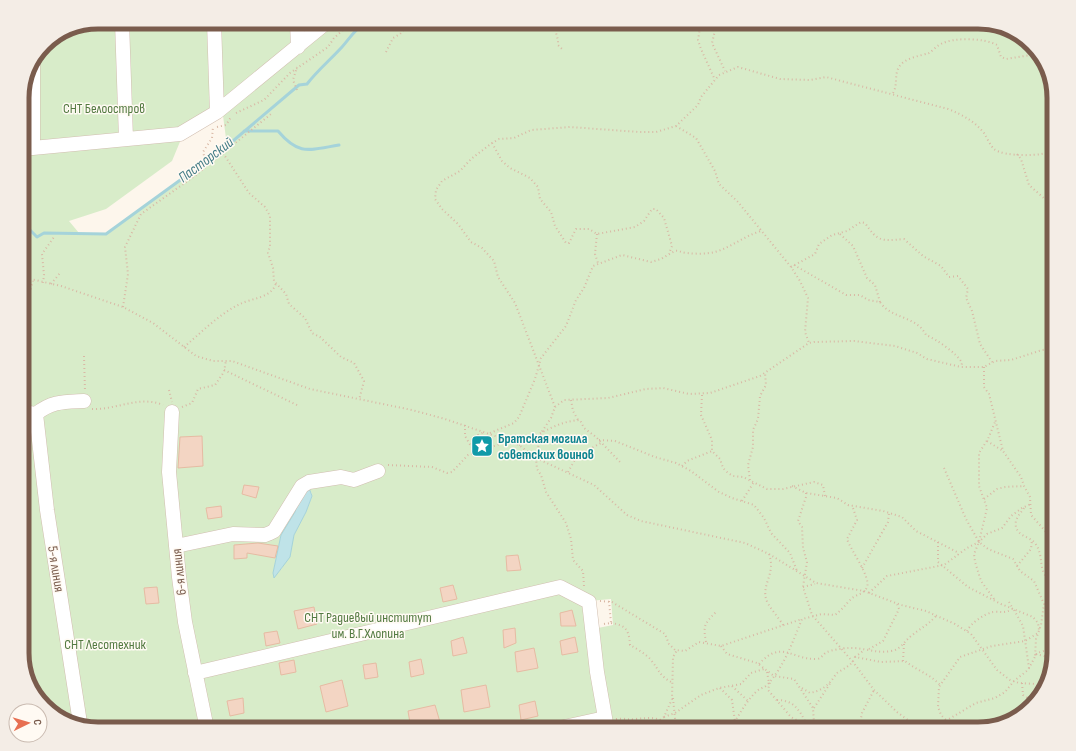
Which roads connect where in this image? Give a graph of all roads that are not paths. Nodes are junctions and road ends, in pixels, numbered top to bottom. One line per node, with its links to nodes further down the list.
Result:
1 (122, 29): 9 (street)
2 (214, 29): 7 (street)
3 (297, 29): 5 (street)
4 (319, 29): 5 (street)
5 (298, 47): 7 (street)
6 (32, 78): 8 (street)
7 (215, 117): 9 (street)
8 (29, 131)
9 (126, 139): 10 (street)
10 (29, 149)
11 (84, 401): 14 (street)
12 (172, 409): 16 (street, 6-я линия)
13 (29, 413): 14 (street)
14 (36, 414): 18 (street, 5-я линия)
15 (378, 471): 16 (street)
16 (176, 546): 17 (street, 6-я линия)
17 (195, 673): 19 (street, 6-я линия); 20 (street)
18 (80, 720)
19 (203, 722)
20 (606, 722)

